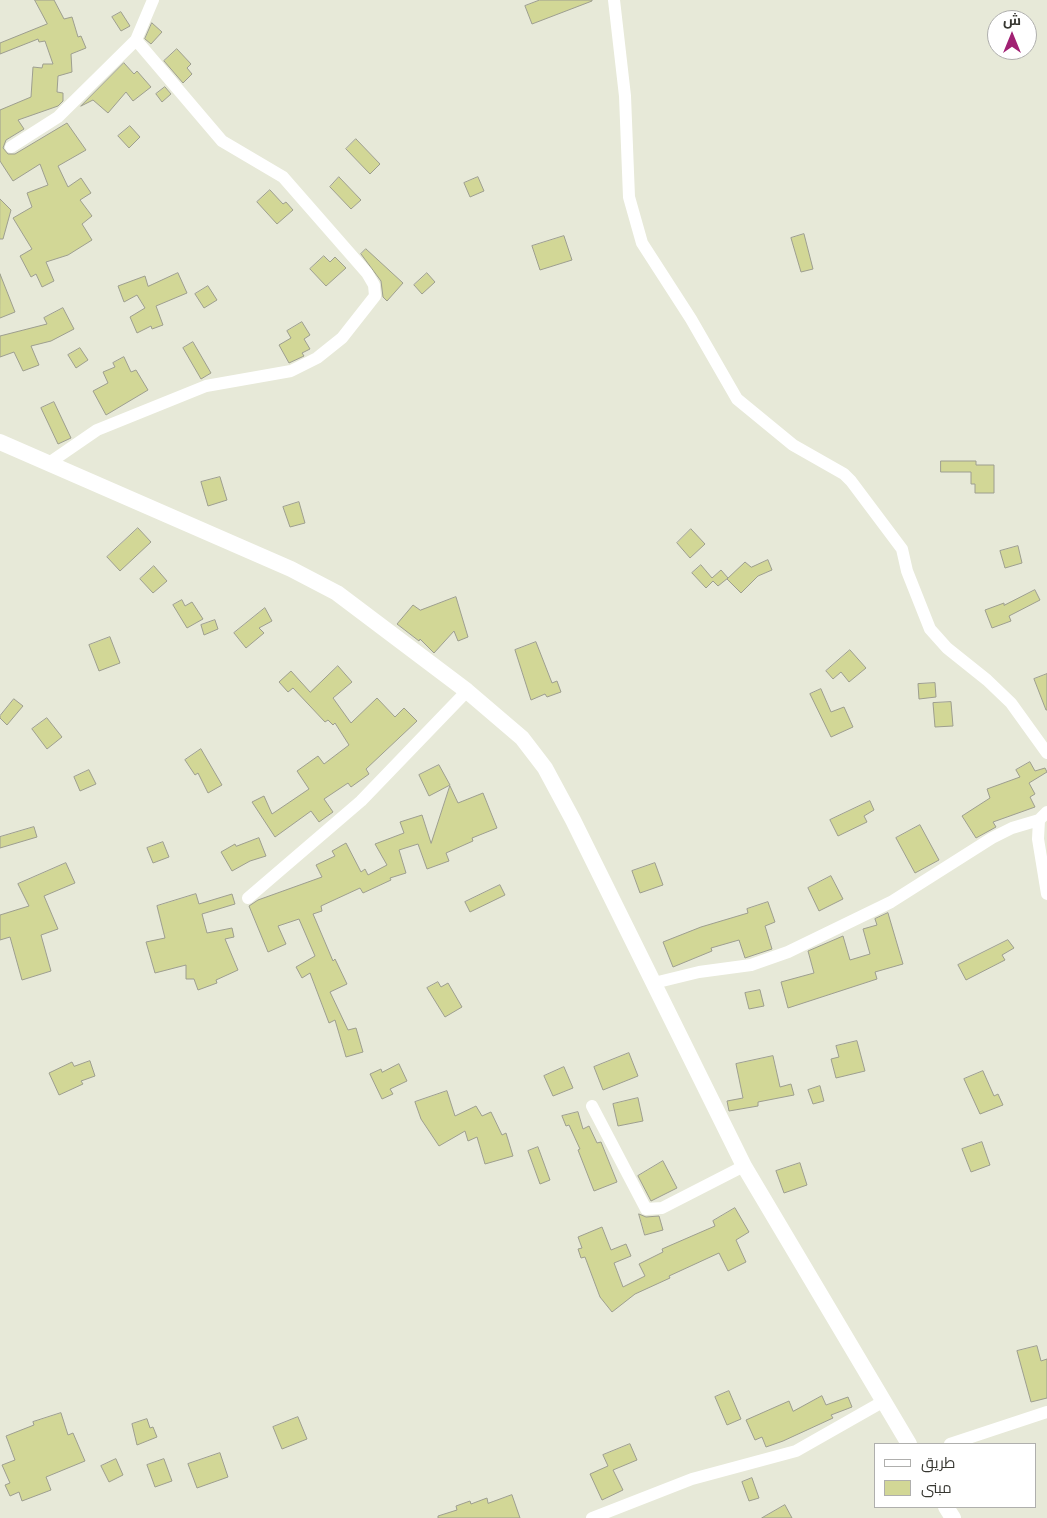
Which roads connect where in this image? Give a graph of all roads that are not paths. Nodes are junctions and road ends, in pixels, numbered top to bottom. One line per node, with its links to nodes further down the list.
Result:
1 (153, 0): 3 (street)
2 (614, 0): 8 (street)
3 (136, 40): 4 (street); 6 (street)
4 (11, 147)
5 (0, 442): 6 (main road)
6 (49, 463): 7 (main road)
7 (467, 691): 11 (street); 12 (main road)
8 (1047, 753)
9 (1043, 816): 10 (street); 12 (street)
10 (1047, 894)
11 (248, 898)
12 (654, 983): 14 (main road)
13 (592, 1106): 14 (street)
14 (744, 1166): 15 (main road)
15 (884, 1400): 17 (main road); 19 (street)
16 (1047, 1412): 18 (street)
17 (908, 1443)
18 (953, 1443)
19 (592, 1518)

